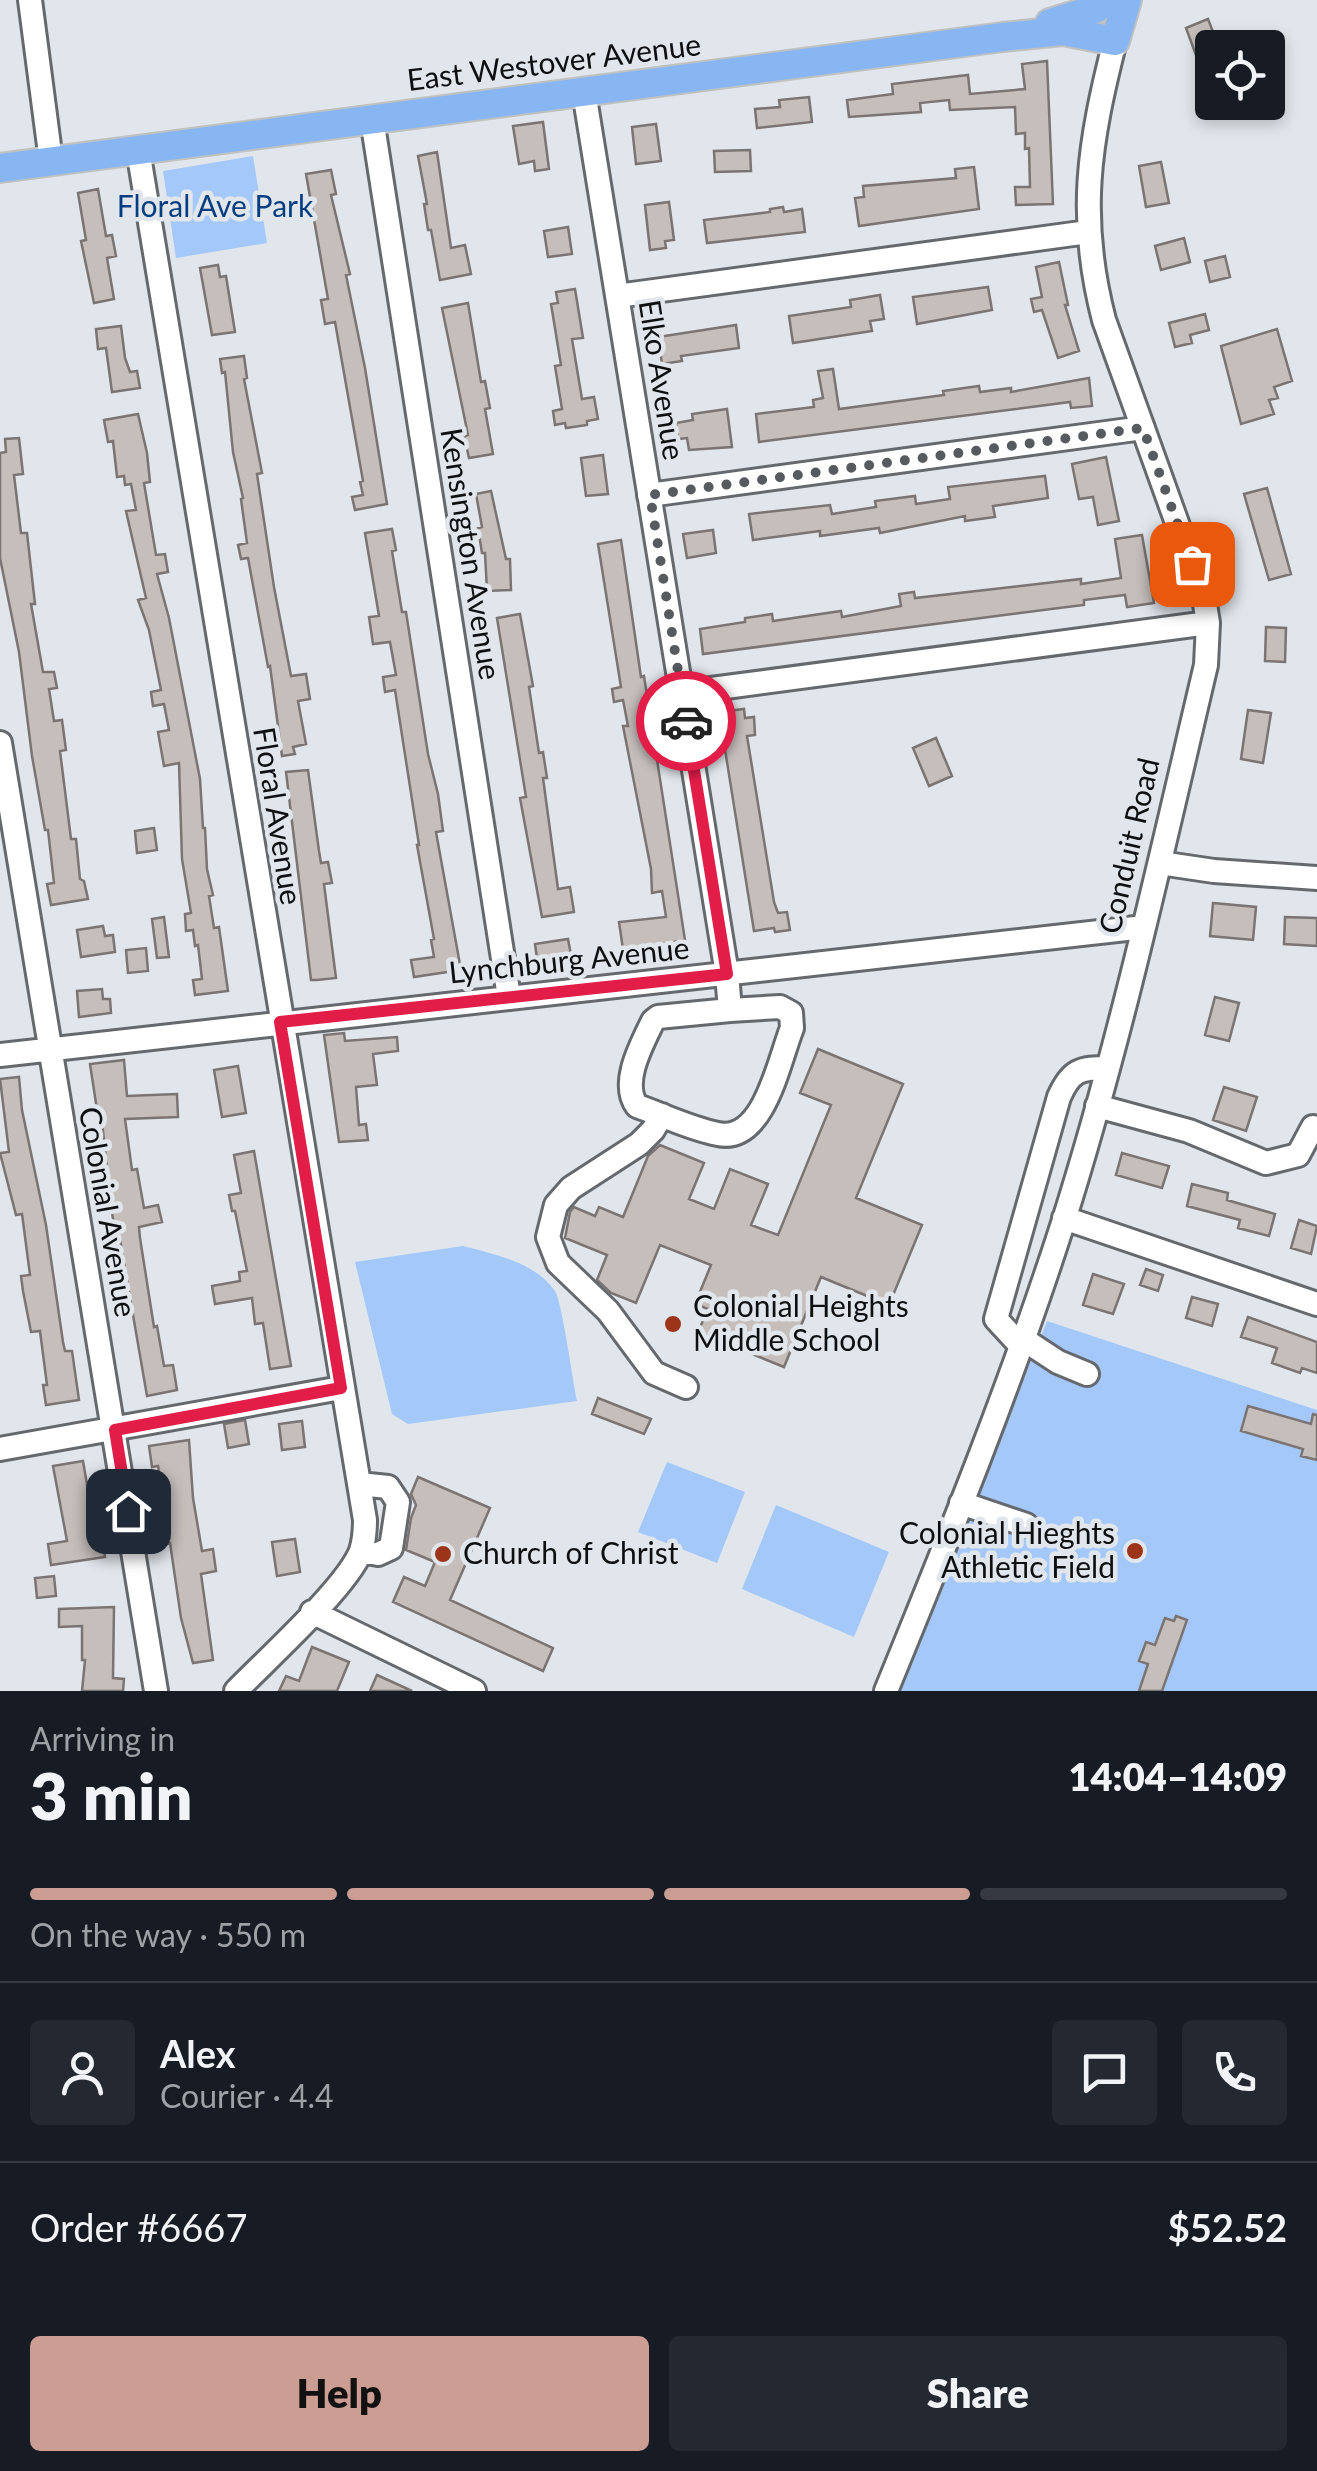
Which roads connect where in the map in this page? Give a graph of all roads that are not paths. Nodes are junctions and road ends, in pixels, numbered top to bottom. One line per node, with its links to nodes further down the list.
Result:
1 (30, 0): 9 (street)
2 (1108, 0): 4 (main road)
3 (1127, 0): 5 (main road, Conduit Road)
4 (1003, 37): 5 (main road, East Westover Avenue); 6 (main road, East Westover Avenue)
5 (1116, 41): 11 (street, Conduit Road)
6 (584, 92): 7 (main road, East Westover Avenue); 12 (street, Elko Avenue)
7 (372, 119): 8 (main road, East Westover Avenue); 22 (street, Kensington Avenue)
8 (138, 150): 9 (main road, East Westover Avenue); 24 (street, Floral Avenue)
9 (50, 161): 10 (main road, East Westover Avenue)
10 (0, 168)
11 (1088, 232): 12 (street); 13 (street, Conduit Road)
12 (618, 296): 14 (street, Elko Avenue)
13 (1143, 428): 14 (street); 15 (street, Conduit Road)
14 (650, 495): 16 (street, Elko Avenue)
15 (1208, 623): 16 (street); 18 (street, Conduit Road)
16 (681, 693): 21 (street, Elko Avenue)
17 (0, 743): 25 (street, Colonial Avenue)
18 (1160, 863): 19 (street); 20 (street, Conduit Road)
19 (1317, 878)
20 (1144, 927): 21 (street, Lynchburg Avenue); 27 (street, Conduit Road)
21 (727, 974): 22 (street, Lynchburg Avenue); 23 (street, Elko Avenue)
22 (509, 998): 24 (street, Lynchburg Avenue)
23 (730, 1010): 29 (street); 29 (street)
24 (280, 1022): 25 (street, Lynchburg Avenue); 36 (street, Floral Avenue)
25 (49, 1049): 26 (street, Lynchburg Avenue); 37 (street, Colonial Avenue)
26 (0, 1055)
27 (1108, 1068): 28 (street, Conduit Road); 33 (street)
28 (1097, 1106): 30 (street); 31 (street, Conduit Road)
29 (662, 1114): 35 (street)
30 (1313, 1127)
31 (1064, 1218): 32 (street); 33 (street, Conduit Road)
32 (1317, 1304)
33 (1022, 1342): 34 (street); 40 (street, Conduit Road)
34 (1086, 1374)
35 (686, 1386)
36 (341, 1388): 37 (street); 39 (street, Floral Avenue)
37 (115, 1430): 38 (street); 44 (street, Colonial Avenue)
38 (0, 1448)
39 (359, 1488): 42 (street, Floral Avenue); 42 (street)
40 (961, 1503): 41 (street); 47 (street, Conduit Road)
41 (1026, 1525)
42 (361, 1551): 43 (street)
43 (312, 1612): 45 (street); 46 (street)
44 (156, 1691)
45 (236, 1691)
46 (474, 1691)
47 (886, 1691)

